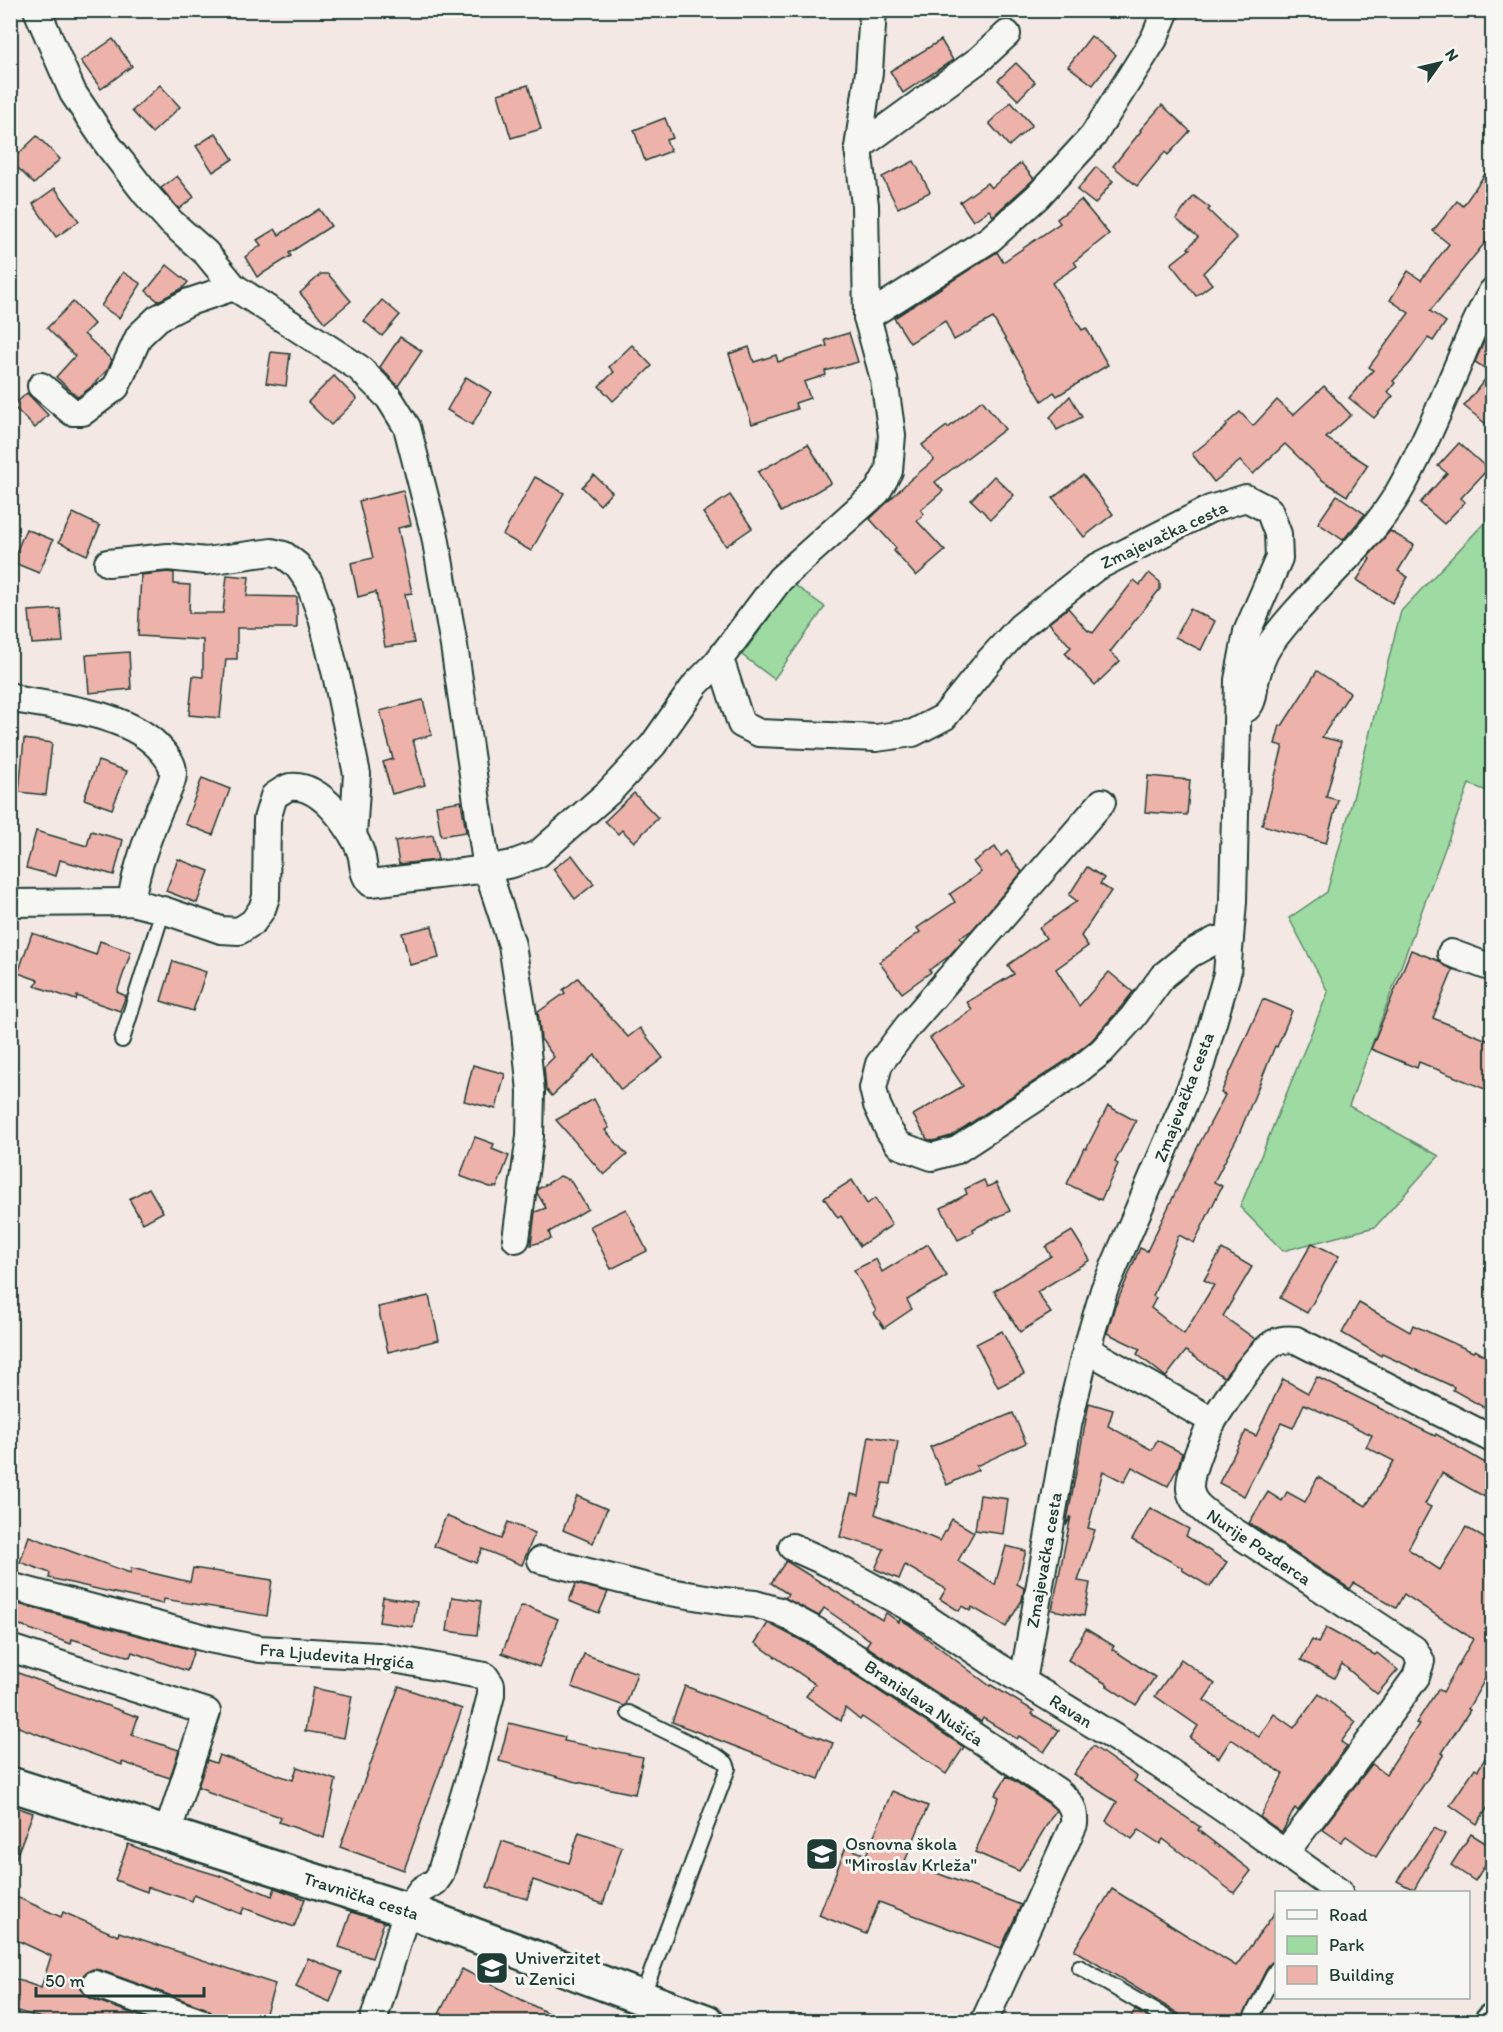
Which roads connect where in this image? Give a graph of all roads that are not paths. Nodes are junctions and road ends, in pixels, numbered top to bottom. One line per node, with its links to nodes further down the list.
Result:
1 (37, 10): 6 (street)
2 (873, 10): 5 (street)
3 (1166, 10): 8 (street)
4 (1007, 34): 5 (street)
5 (858, 148): 8 (street)
6 (234, 287): 9 (street); 16 (street)
7 (1492, 292): 13 (street)
8 (867, 317): 11 (street)
9 (41, 386)
10 (108, 563): 15 (street)
11 (716, 664): 13 (street, Zmajevačka cesta); 16 (street)
12 (10, 696): 18 (street)
13 (1237, 714): 20 (street, Zmajevačka cesta)
14 (1101, 802): 20 (street)
15 (353, 836): 16 (street); 19 (street)
16 (487, 869): 24 (street)
17 (10, 903): 18 (street)
18 (131, 903): 19 (street)
19 (163, 910): 23 (lane)
20 (1230, 938): 25 (street, Zmajevačka cesta)
21 (1451, 953): 22 (street)
22 (1492, 968)
23 (122, 1040)
24 (516, 1239)
25 (1086, 1349): 26 (street); 32 (street, Zmajevačka cesta)
26 (1213, 1421): 27 (street, Nurije Pozderca); 36 (street, Nurije Pozderca)
27 (1492, 1439)
28 (792, 1547): 32 (street, Ravan)
29 (541, 1560): 46 (street, Branislava Nušića)
30 (10, 1586): 38 (street, Fra Ljudevita Hrgića)
31 (10, 1648): 35 (street)
32 (1023, 1681): 36 (street, Ravan)
33 (629, 1713): 42 (lane)
34 (10, 1784): 35 (main road, Travnička cesta)
35 (167, 1834): 38 (main road, Travnička cesta)
36 (1284, 1853): 37 (street, Ravan)
37 (1336, 1891)
38 (406, 1910): 42 (main road, Travnička cesta); 44 (street)
39 (1079, 1967): 47 (lane)
40 (1275, 1972): 48 (lane)
41 (95, 1984): 43 (street)
42 (642, 1997): 45 (main road, Travnička cesta)
43 (200, 2022)
44 (373, 2022)
45 (707, 2022)
46 (984, 2022)
47 (1174, 2022)
48 (1249, 2022)

